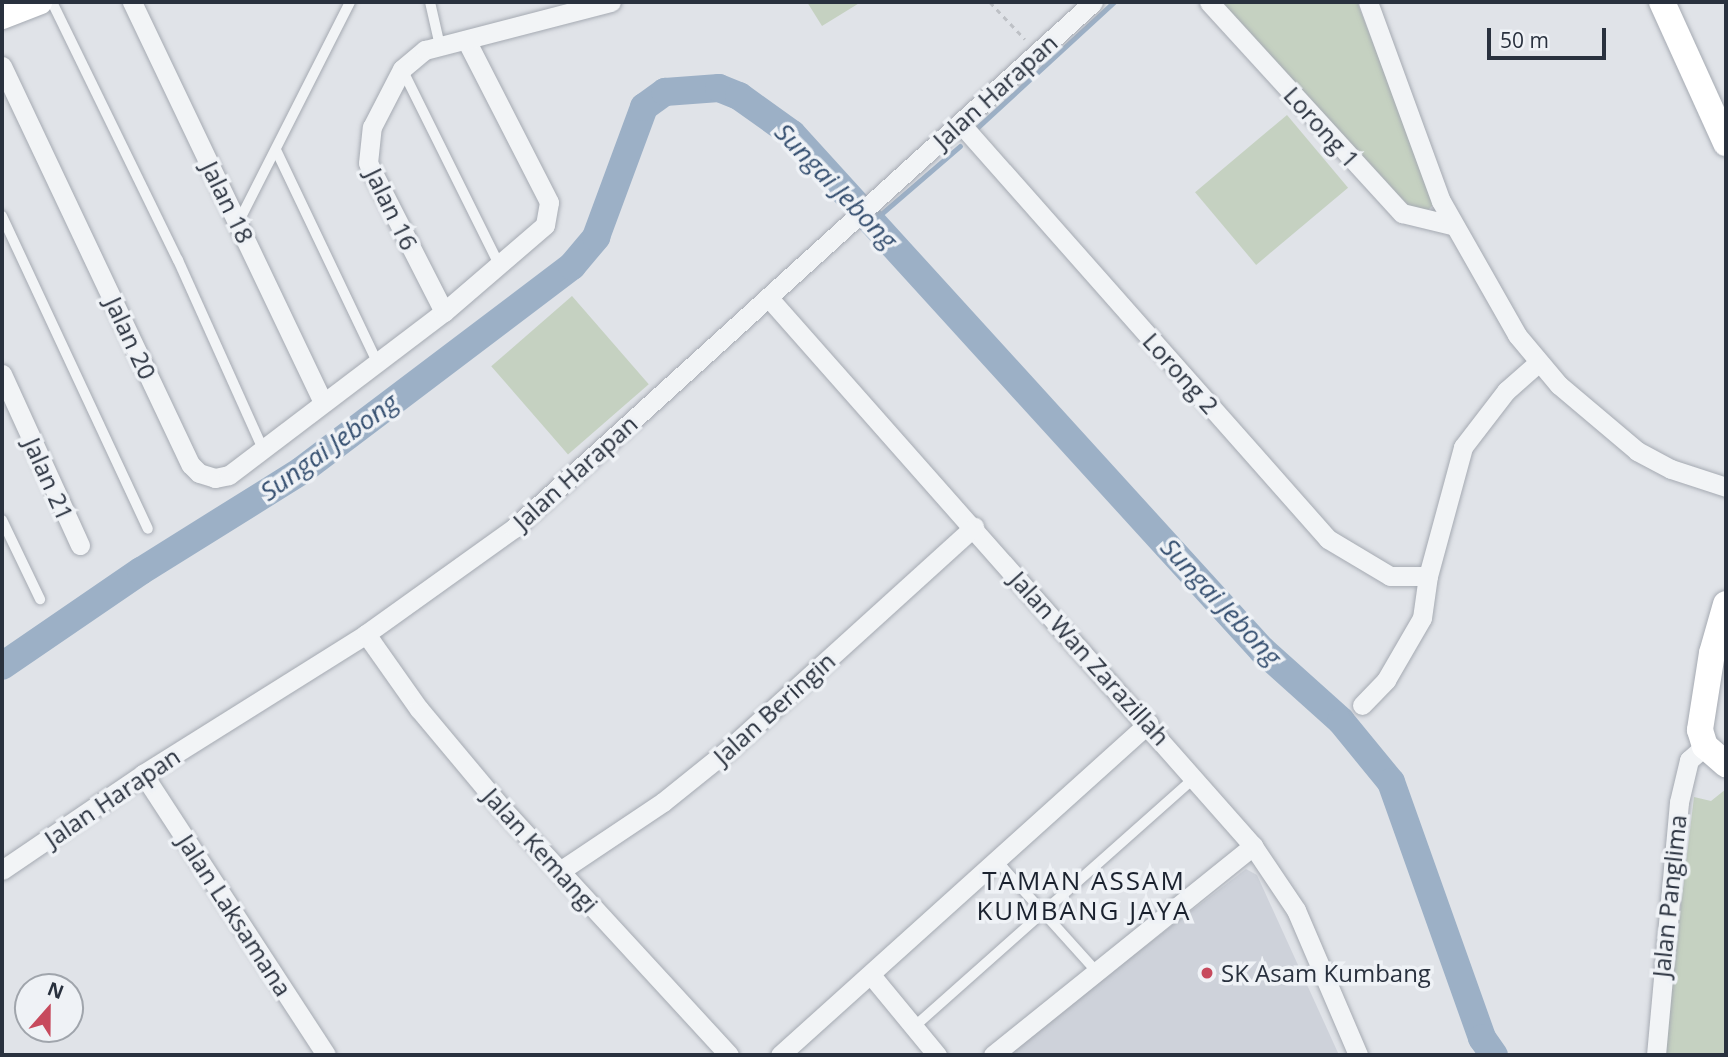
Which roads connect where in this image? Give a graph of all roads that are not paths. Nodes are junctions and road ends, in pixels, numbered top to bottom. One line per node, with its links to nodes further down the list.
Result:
1 (52, 2): 27 (lane)
2 (132, 2): 18 (street, Jalan 18)
3 (350, 2): 16 (lane)
4 (430, 2): 11 (lane)
5 (611, 2): 10 (street, Jalan 16)
6 (1093, 2): 14 (street, Jalan Harapan)
7 (1209, 2): 19 (street, Lorong 1)
8 (1368, 2): 19 (street)
9 (1662, 2): 15 (main road)
10 (466, 40): 11 (street, Jalan 16); 20 (street, Jalan 20)
11 (440, 46): 13 (street, Jalan 16)
12 (2, 66): 27 (street, Jalan 20)
13 (402, 69): 20 (lane); 22 (street, Jalan 16)
14 (961, 124): 21 (street, Jalan Harapan); 33 (street, Lorong 2)
15 (1726, 144)
16 (276, 150): 18 (lane); 23 (lane)
17 (2, 216): 31 (lane)
18 (238, 224): 26 (street, Jalan 18)
19 (1452, 226): 24 (street)
20 (499, 264): 22 (street, Jalan 20)
21 (768, 297): 30 (street, Jalan Wan Zarazillah); 36 (street, Jalan Harapan)
22 (444, 312): 23 (street, Jalan 20)
23 (377, 362): 26 (street, Jalan 20)
24 (1539, 362): 28 (street); 33 (street)
25 (2, 374): 32 (street, Jalan 21)
26 (323, 403): 27 (street, Jalan 20)
27 (263, 449)
28 (1726, 487)
29 (2, 520): 34 (lane)
30 (974, 527): 38 (street, Jalan Wan Zarazillah); 46 (street, Jalan Beringin)
31 (148, 529)
32 (79, 545)
33 (1428, 576): 37 (street)
34 (40, 599)
35 (1726, 604): 39 (main road)
36 (366, 634): 41 (street, Jalan Harapan); 46 (street, Jalan Kemangi)
37 (1362, 705)
38 (1149, 723): 42 (street, Jalan Wan Zarazillah); 44 (street)
39 (1705, 746): 40 (main road); 57 (street, Jalan Panglima)
40 (1726, 764)
41 (143, 775): 45 (street, Jalan Harapan); 51 (street, Jalan Laksamana)
42 (1196, 776): 43 (street, Jalan Wan Zarazillah); 47 (lane)
43 (1254, 846): 48 (street); 56 (street, Jalan Wan Zarazillah)
44 (997, 861): 47 (lane); 49 (street)
45 (2, 870)
46 (560, 871): 52 (street, Jalan Kemangi)
47 (1042, 912): 48 (lane); 50 (lane)
48 (1097, 972): 55 (street)
49 (871, 975): 50 (street); 53 (street)
50 (915, 1026): 54 (street)
51 (326, 1055)
52 (729, 1055)
53 (780, 1055)
54 (937, 1055)
55 (993, 1055)
56 (1358, 1055)
57 (1656, 1055)

